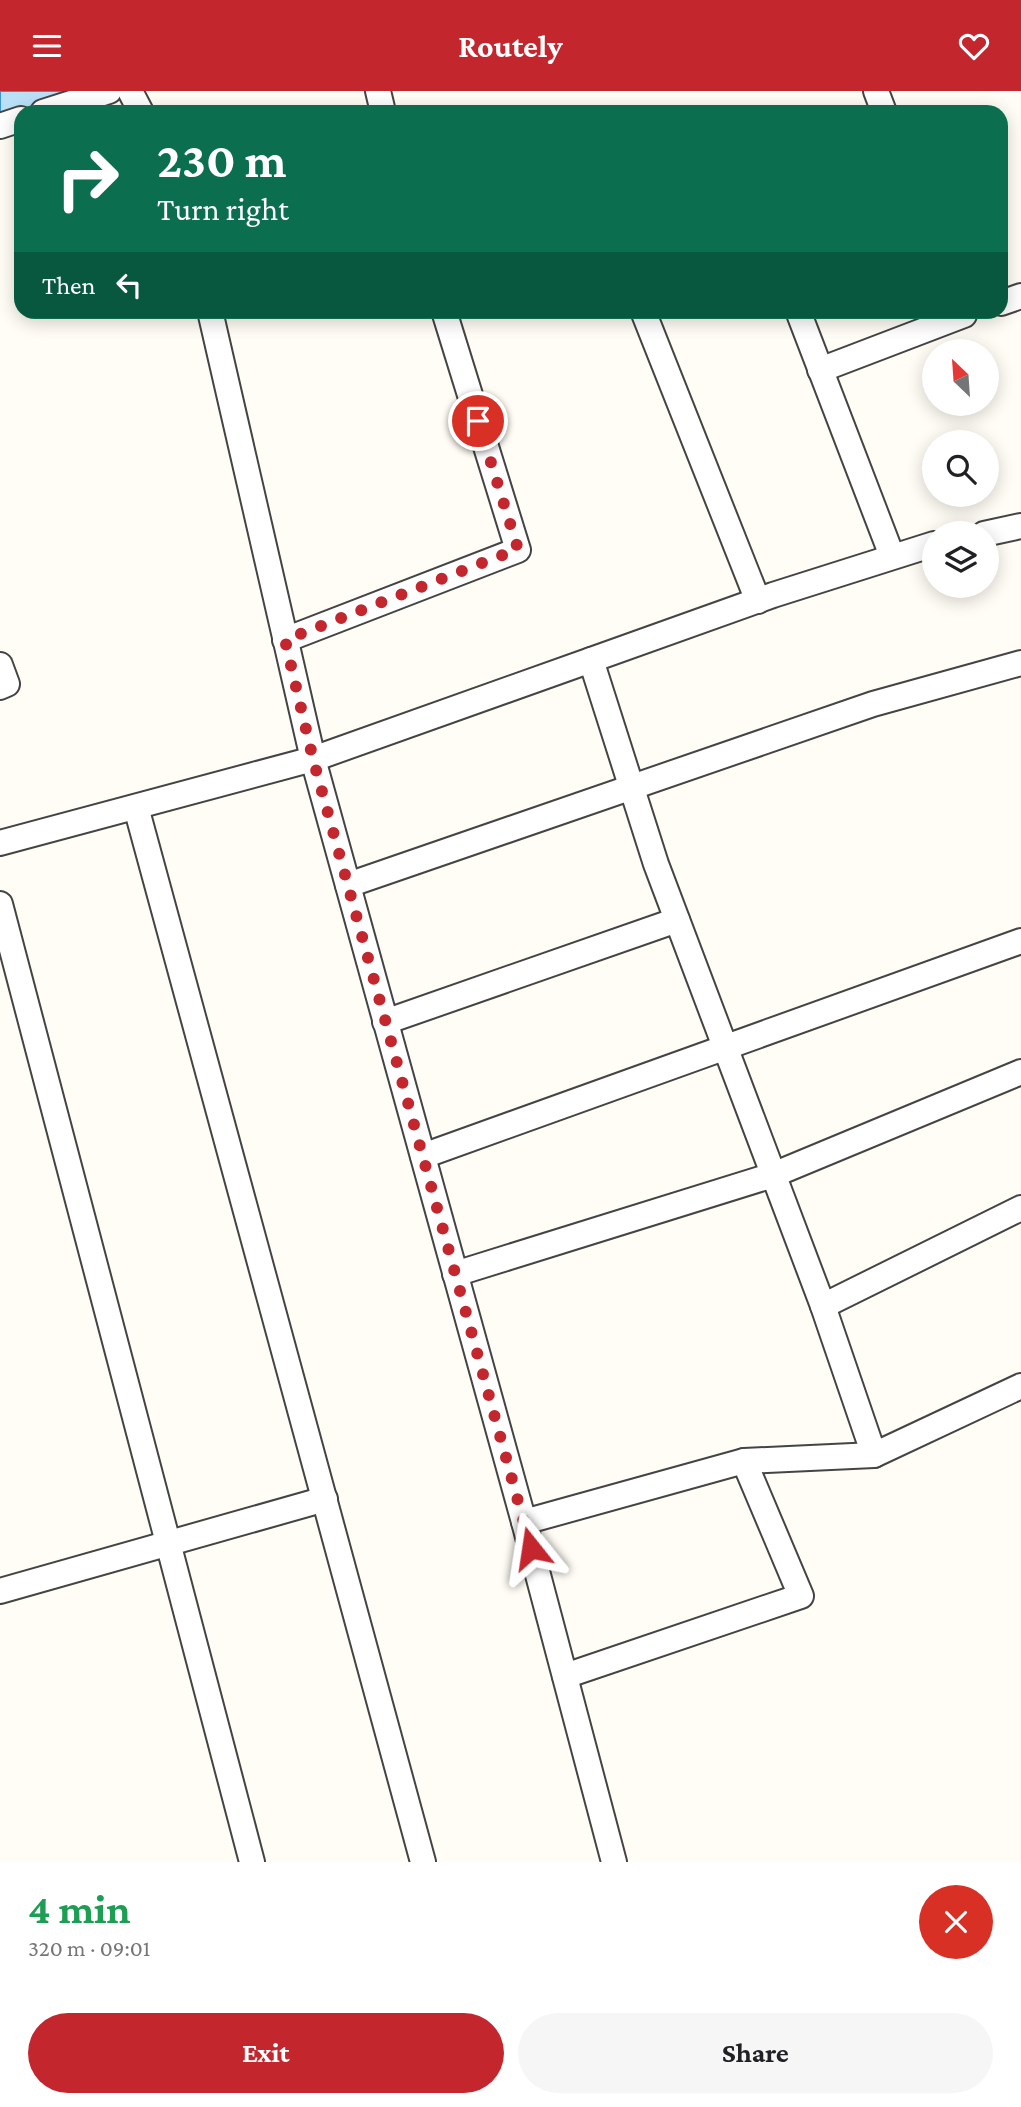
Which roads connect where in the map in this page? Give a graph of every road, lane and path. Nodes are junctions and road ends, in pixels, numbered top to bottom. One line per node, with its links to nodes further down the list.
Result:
1 (109, 91): 2 (street)
2 (65, 105)
3 (212, 319): 14 (street)
4 (453, 319): 14 (street)
5 (646, 319): 13 (street)
6 (801, 319): 8 (street)
7 (952, 319): 8 (street)
8 (820, 370): 12 (street)
9 (1021, 526): 10 (street)
10 (999, 531)
11 (922, 548): 12 (street)
12 (892, 557): 13 (street)
13 (758, 601): 15 (street)
14 (285, 640): 19 (street)
15 (591, 660): 19 (street); 20 (street)
16 (1021, 663): 20 (street)
17 (0, 665): 18 (street)
18 (0, 687)
19 (313, 759): 21 (street); 23 (street)
20 (631, 786): 23 (street); 25 (street)
21 (136, 807): 22 (street); 38 (street)
22 (0, 843)
23 (348, 885): 27 (street)
24 (0, 904): 40 (street)
25 (677, 920): 27 (street); 28 (street)
26 (1021, 941): 28 (street)
27 (385, 1022): 30 (street)
28 (726, 1048): 30 (street); 31 (street)
29 (1018, 1080): 31 (street)
30 (423, 1156): 33 (street)
31 (773, 1175): 33 (street); 34 (street)
32 (1021, 1208): 34 (street)
33 (455, 1274): 39 (street)
34 (823, 1306): 36 (street)
35 (1021, 1386): 36 (street)
36 (874, 1455): 37 (street)
37 (744, 1461): 39 (street); 42 (street)
38 (324, 1499): 40 (street); 44 (street)
39 (524, 1522): 42 (street)
40 (168, 1542): 41 (street); 43 (street)
41 (0, 1591)
42 (565, 1676): 45 (street)
43 (252, 1862)
44 (423, 1862)
45 (614, 1862)

